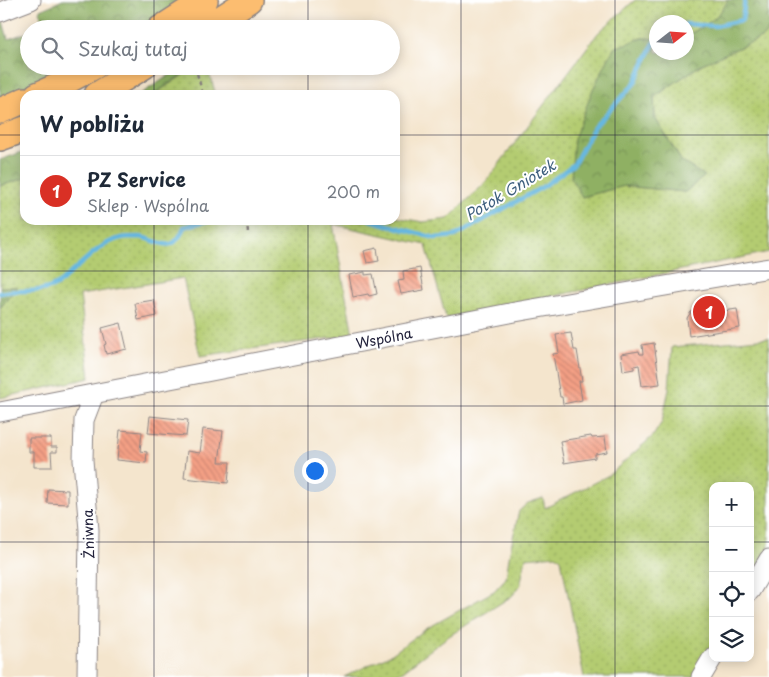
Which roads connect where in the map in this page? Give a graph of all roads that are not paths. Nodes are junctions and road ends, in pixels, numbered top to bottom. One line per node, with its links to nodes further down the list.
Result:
1 (205, 0): 5 (main road)
2 (249, 0): 6 (main road)
3 (27, 1): 4 (street)
4 (0, 12)
5 (174, 20)
6 (219, 20)
7 (77, 75): 9 (main road)
8 (129, 75): 10 (main road)
9 (47, 90)
10 (105, 90)
11 (20, 102): 12 (main road)
12 (0, 111)
13 (20, 131): 14 (main road)
14 (0, 138)
15 (769, 268): 16 (street, Wspólna)
16 (94, 394): 17 (street, Wspólna); 21 (street, Żniwna)
17 (0, 412)
18 (769, 559): 19 (street)
19 (754, 584)
20 (710, 662): 22 (street)
21 (87, 677)
22 (701, 677)

